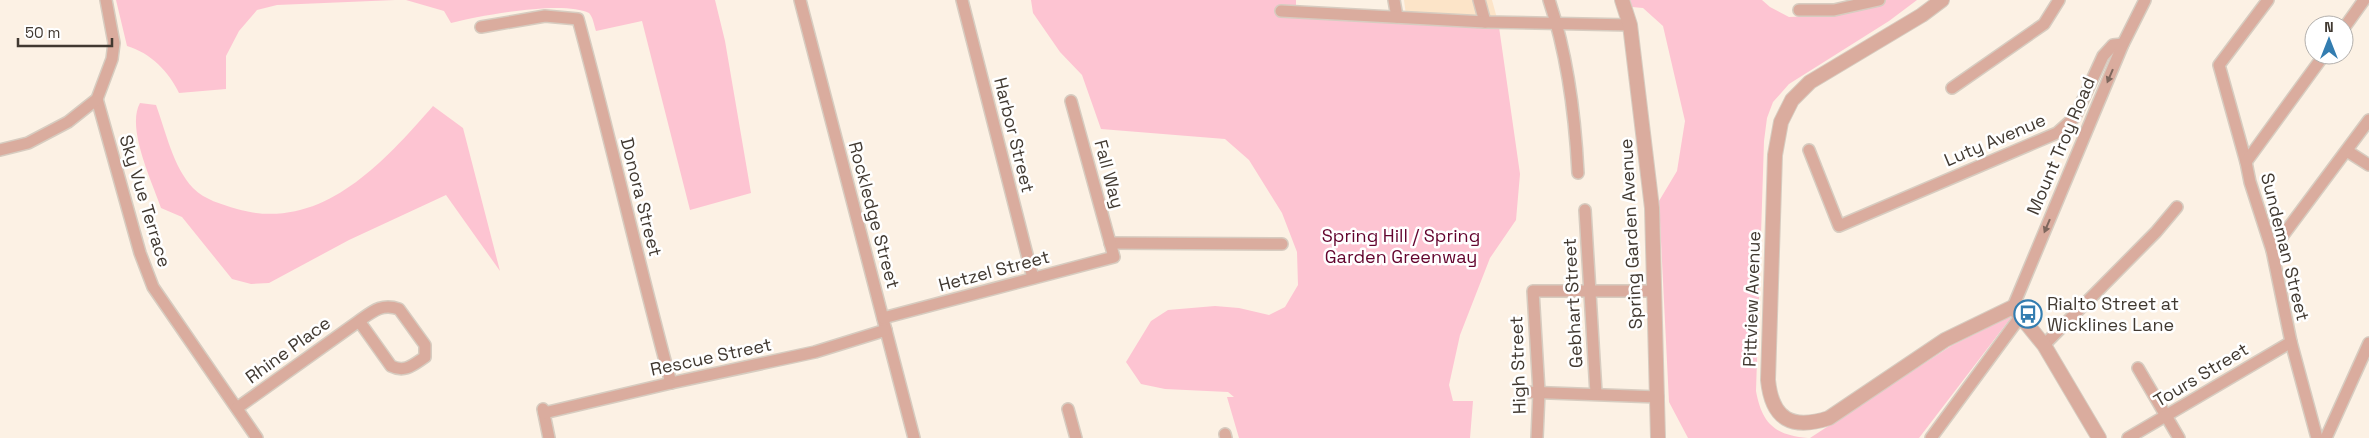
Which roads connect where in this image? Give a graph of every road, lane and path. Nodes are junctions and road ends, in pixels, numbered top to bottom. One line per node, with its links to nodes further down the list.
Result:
1 (106, 0): 25 (street)
2 (800, 0): 44 (street, Rockledge Street)
3 (962, 0): 40 (street, Harbor Street)
4 (1394, 0): 17 (street)
5 (1479, 0): 18 (street)
6 (1549, 0): 19 (street)
7 (1622, 0): 20 (street, Spring Garden Avenue)
8 (1879, 0): 14 (street)
9 (1942, 0): 43 (street, Pittview Avenue)
10 (2059, 0): 24 (street)
11 (2145, 0): 22 (street, Mount Troy Road)
12 (2268, 0): 31 (street, Sundeman Street)
13 (2364, 0): 16 (street)
14 (1799, 10)
15 (1281, 11): 17 (street)
16 (2353, 15)
17 (1396, 17): 18 (street)
18 (1485, 22): 19 (street)
19 (1557, 24): 20 (street); 33 (street)
20 (1630, 24): 42 (street, Spring Garden Avenue)
21 (481, 27): 51 (street, Donora Street)
22 (2123, 44): 29 (street, Luty Avenue); 43 (street, Mount Troy Road, one-way to 43)
23 (2317, 65): 31 (street)
24 (1952, 88)
25 (97, 99): 28 (street); 56 (street, Sky Vue Terrace)
26 (1071, 101): 36 (street, Fall Way)
27 (2369, 120): 30 (street)
28 (0, 150)
29 (1809, 150)
30 (2347, 151): 32 (street); 38 (street)
31 (2246, 162): 38 (street, Sundeman Street)
32 (2369, 165)
33 (1578, 173)
34 (2178, 207): 49 (street)
35 (1585, 210): 41 (street, Gebhart Street)
36 (1110, 243): 37 (street); 39 (street, Fall Way)
37 (1282, 244)
38 (2272, 250): 47 (street, Sundeman Street)
39 (1114, 257): 40 (street, Hetzel Street)
40 (1033, 278): 44 (street, Hetzel Street)
41 (1589, 291): 42 (street); 53 (street, High Street); 54 (street, Gebhart Street)
42 (1655, 291): 55 (street, Spring Garden Avenue)
43 (2016, 312): 49 (street); 65 (street, Mount Troy Road)
44 (884, 318): 46 (street, Rockledge Street)
45 (359, 321): 45 (street, Rhine Place); 56 (street, Rhine Place)
46 (886, 330): 51 (street, Rescue Street); 61 (street, Rockledge Street)
47 (2291, 342): 58 (street, Tours Street); 69 (street, Sundeman Street)
48 (2369, 343): 70 (street)
49 (2044, 345): 66 (street)
50 (2138, 368): 58 (street)
51 (672, 383): 60 (street, Rescue Street)
52 (1522, 392): 53 (street)
53 (1539, 392): 54 (street); 63 (street, High Street)
54 (1596, 393): 55 (street)
55 (1658, 396): 64 (street, Spring Garden Avenue)
56 (237, 408): 59 (street, Sky Vue Terrace)
57 (1068, 409): 62 (street)
58 (2166, 417): 67 (street, Tours Street); 68 (street)
59 (257, 438)
60 (549, 438)
61 (914, 438)
62 (1076, 438)
63 (1537, 438)
64 (1658, 438)
65 (1931, 438)
66 (2099, 438)
67 (2128, 438)
68 (2179, 438)
69 (2317, 438)
70 (2326, 438)

